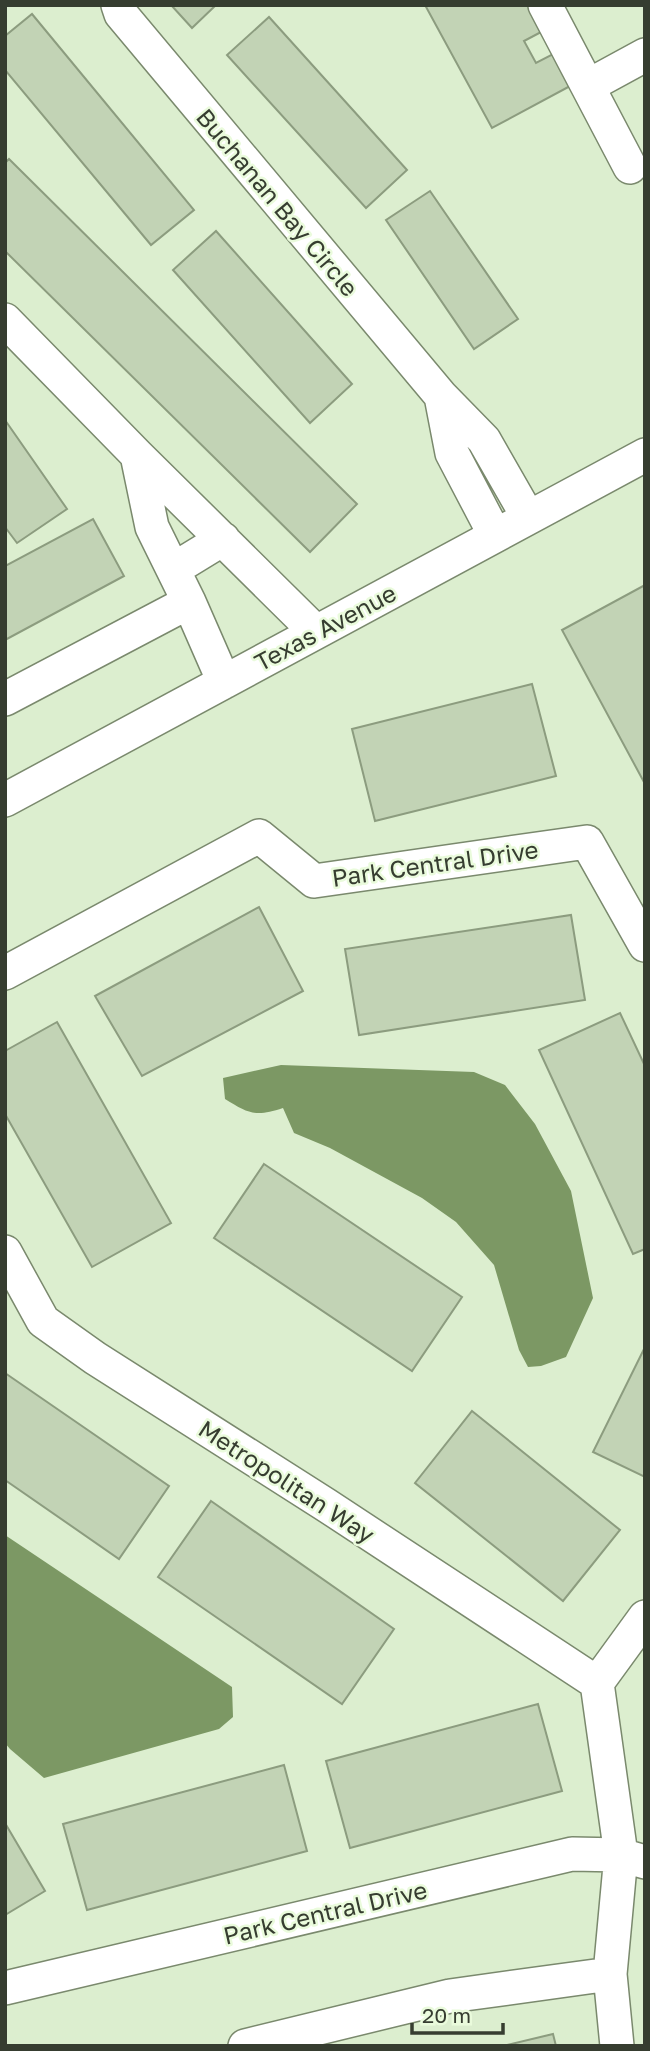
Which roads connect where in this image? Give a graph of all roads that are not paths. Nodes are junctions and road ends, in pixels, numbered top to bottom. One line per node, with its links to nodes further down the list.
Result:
1 (118, 5): 7 (street, Buchanan Bay Circle)
2 (545, 5): 4 (street)
3 (645, 55): 4 (street)
4 (588, 86): 5 (street)
5 (630, 167)
6 (5, 320): 8 (street)
7 (441, 396): 10 (street, Buchanan Bay Circle); 11 (street, Buchanan Bay Circle)
8 (137, 455): 12 (street); 13 (street)
9 (645, 455): 10 (street, Texas Avenue)
10 (528, 517): 11 (street, Texas Avenue)
11 (495, 535): 15 (street, Texas Avenue)
12 (223, 539): 13 (street); 15 (street)
13 (173, 569): 14 (street)
14 (189, 601): 16 (street); 17 (street)
15 (316, 632): 16 (street, Texas Avenue)
16 (224, 682): 18 (street, Texas Avenue)
17 (5, 699)
18 (5, 800)
19 (645, 945): 20 (street, Park Central Drive)
20 (5, 974)
21 (5, 1252): 23 (street, Metropolitan Way)
22 (645, 1617): 23 (street)
23 (597, 1683): 24 (street)
24 (633, 1858): 25 (street); 26 (street, Park Central Drive)
25 (610, 1974): 27 (street); 28 (street)
26 (5, 1988)
27 (245, 2046)
28 (617, 2046)

